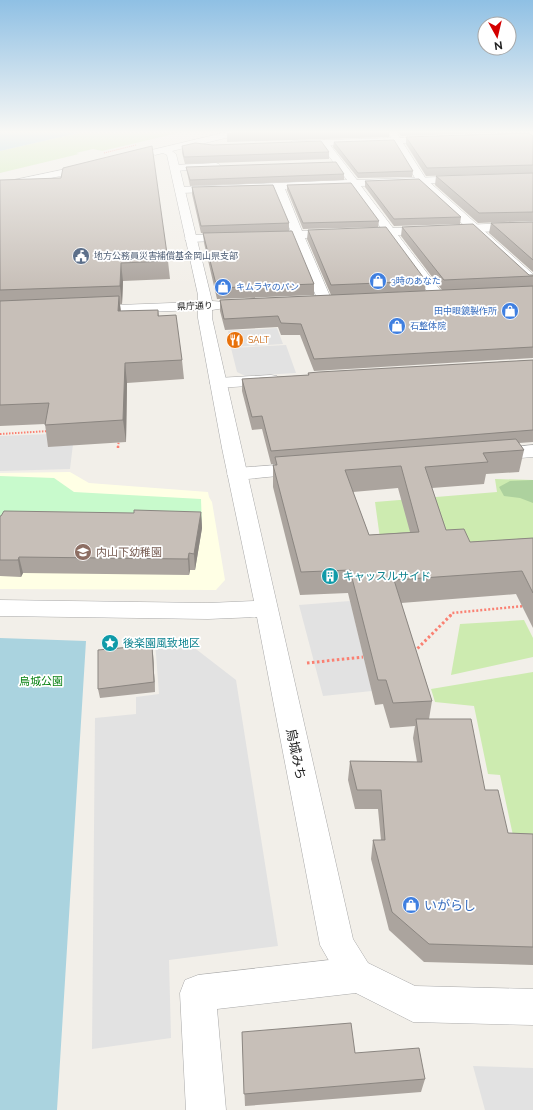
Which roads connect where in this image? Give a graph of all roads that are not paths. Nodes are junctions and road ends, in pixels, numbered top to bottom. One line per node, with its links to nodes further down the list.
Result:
1 (10, 184): 6 (street)
2 (179, 184): 8 (street, 烏城みち)
3 (354, 184): 4 (street); 7 (street); 11 (street)
4 (359, 184)
5 (425, 184): 10 (street)
6 (0, 186)
7 (278, 186): 8 (street); 12 (street)
8 (180, 190): 13 (street, 烏城みち)
9 (533, 226): 10 (street)
10 (474, 229): 11 (street); 14 (street)
11 (390, 232): 12 (street); 15 (street)
12 (298, 235): 13 (street); 18 (street)
13 (191, 239): 20 (street, 烏城みち)
14 (530, 288)
15 (437, 295): 16 (street); 17 (street)
16 (452, 295)
17 (422, 296)
18 (309, 302)
19 (234, 304): 20 (street, 県庁通り)
20 (205, 305): 21 (street, 県庁通り); 23 (street, 烏城みち)
21 (77, 311)
22 (290, 379): 23 (street)
23 (218, 383): 27 (street, 烏城みち)
24 (533, 450): 25 (street)
25 (480, 455)
26 (317, 468): 27 (street)
27 (237, 474): 29 (street, 烏城みち)
28 (0, 608): 29 (street)
29 (267, 609): 30 (street, 烏城みち)
30 (356, 975): 31 (street); 32 (street)
31 (533, 1008)
32 (206, 1110)

